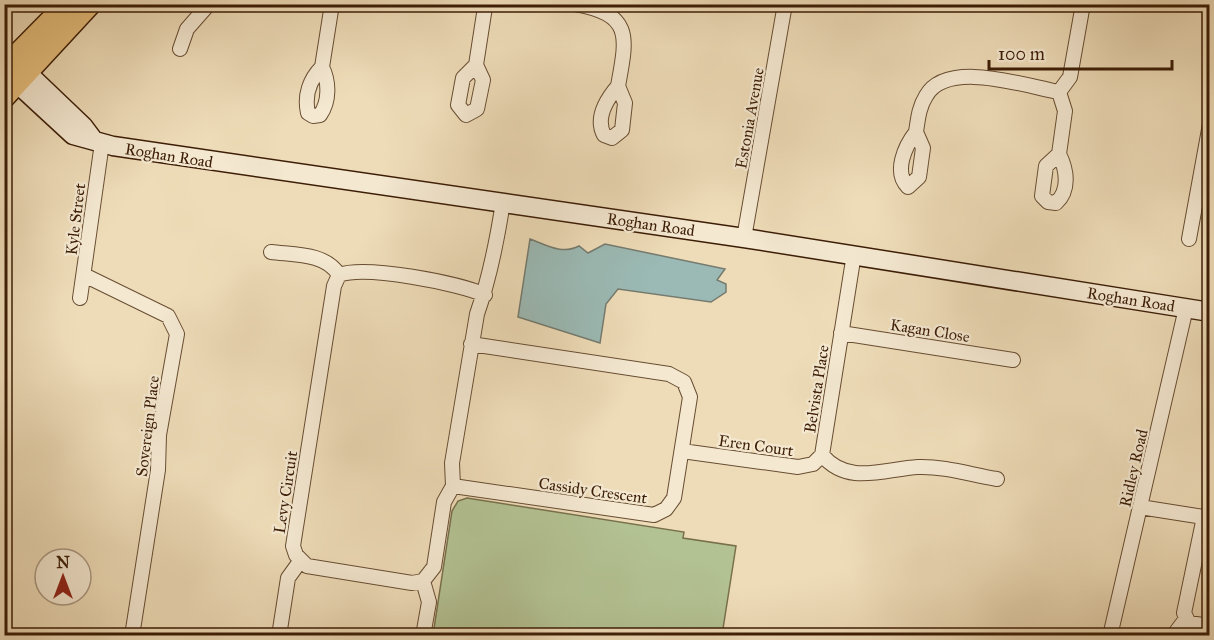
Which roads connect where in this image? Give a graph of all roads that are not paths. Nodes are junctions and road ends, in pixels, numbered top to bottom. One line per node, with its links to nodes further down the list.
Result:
1 (67, 4): 12 (main road)
2 (90, 4): 12 (main road)
3 (209, 4): 9 (street)
4 (332, 4): 11 (street)
5 (489, 4): 10 (street)
6 (575, 4): 13 (street)
7 (786, 4): 20 (street, Estonia Avenue)
8 (1083, 4): 14 (street)
9 (180, 49)
10 (476, 65)
11 (322, 67)
12 (12, 76): 17 (street, Roghan Road)
13 (618, 86)
14 (1059, 92): 16 (street); 18 (street)
15 (1209, 124): 21 (street)
16 (916, 132)
17 (97, 141): 19 (street, Roghan Road); 24 (street, Kyle Street)
18 (1059, 154)
19 (503, 202): 20 (street, Roghan Road); 26 (street)
20 (744, 238): 23 (street, Roghan Road)
21 (1189, 239)
22 (271, 252): 25 (street)
23 (854, 254): 28 (street, Roghan Road); 30 (street, Belvista Place)
24 (84, 275): 27 (street, Kyle Street); 43 (street, Sovereign Place)
25 (339, 275): 26 (street); 39 (street, Levy Circuit)
26 (484, 294): 31 (street)
27 (80, 298)
28 (1186, 308): 29 (street, Roghan Road); 37 (street, Ridley Road)
29 (1209, 312)
30 (841, 333): 32 (street, Kagan Close); 34 (street, Belvista Place)
31 (471, 344): 33 (street, Cassidy Crescent); 36 (street)
32 (1013, 360)
33 (682, 451): 34 (street, Eren Court); 36 (street, Cassidy Crescent)
34 (822, 455): 35 (street, Belvista Place)
35 (997, 479)
36 (453, 486): 40 (street)
37 (1140, 507): 38 (street); 46 (street, Ridley Road)
38 (1207, 518): 41 (street)
39 (301, 560): 40 (street); 44 (street)
40 (423, 580): 45 (street)
41 (1185, 620): 42 (street); 47 (street)
42 (1209, 626)
43 (132, 636)
44 (279, 636)
45 (423, 636)
46 (1110, 636)
47 (1173, 636)

